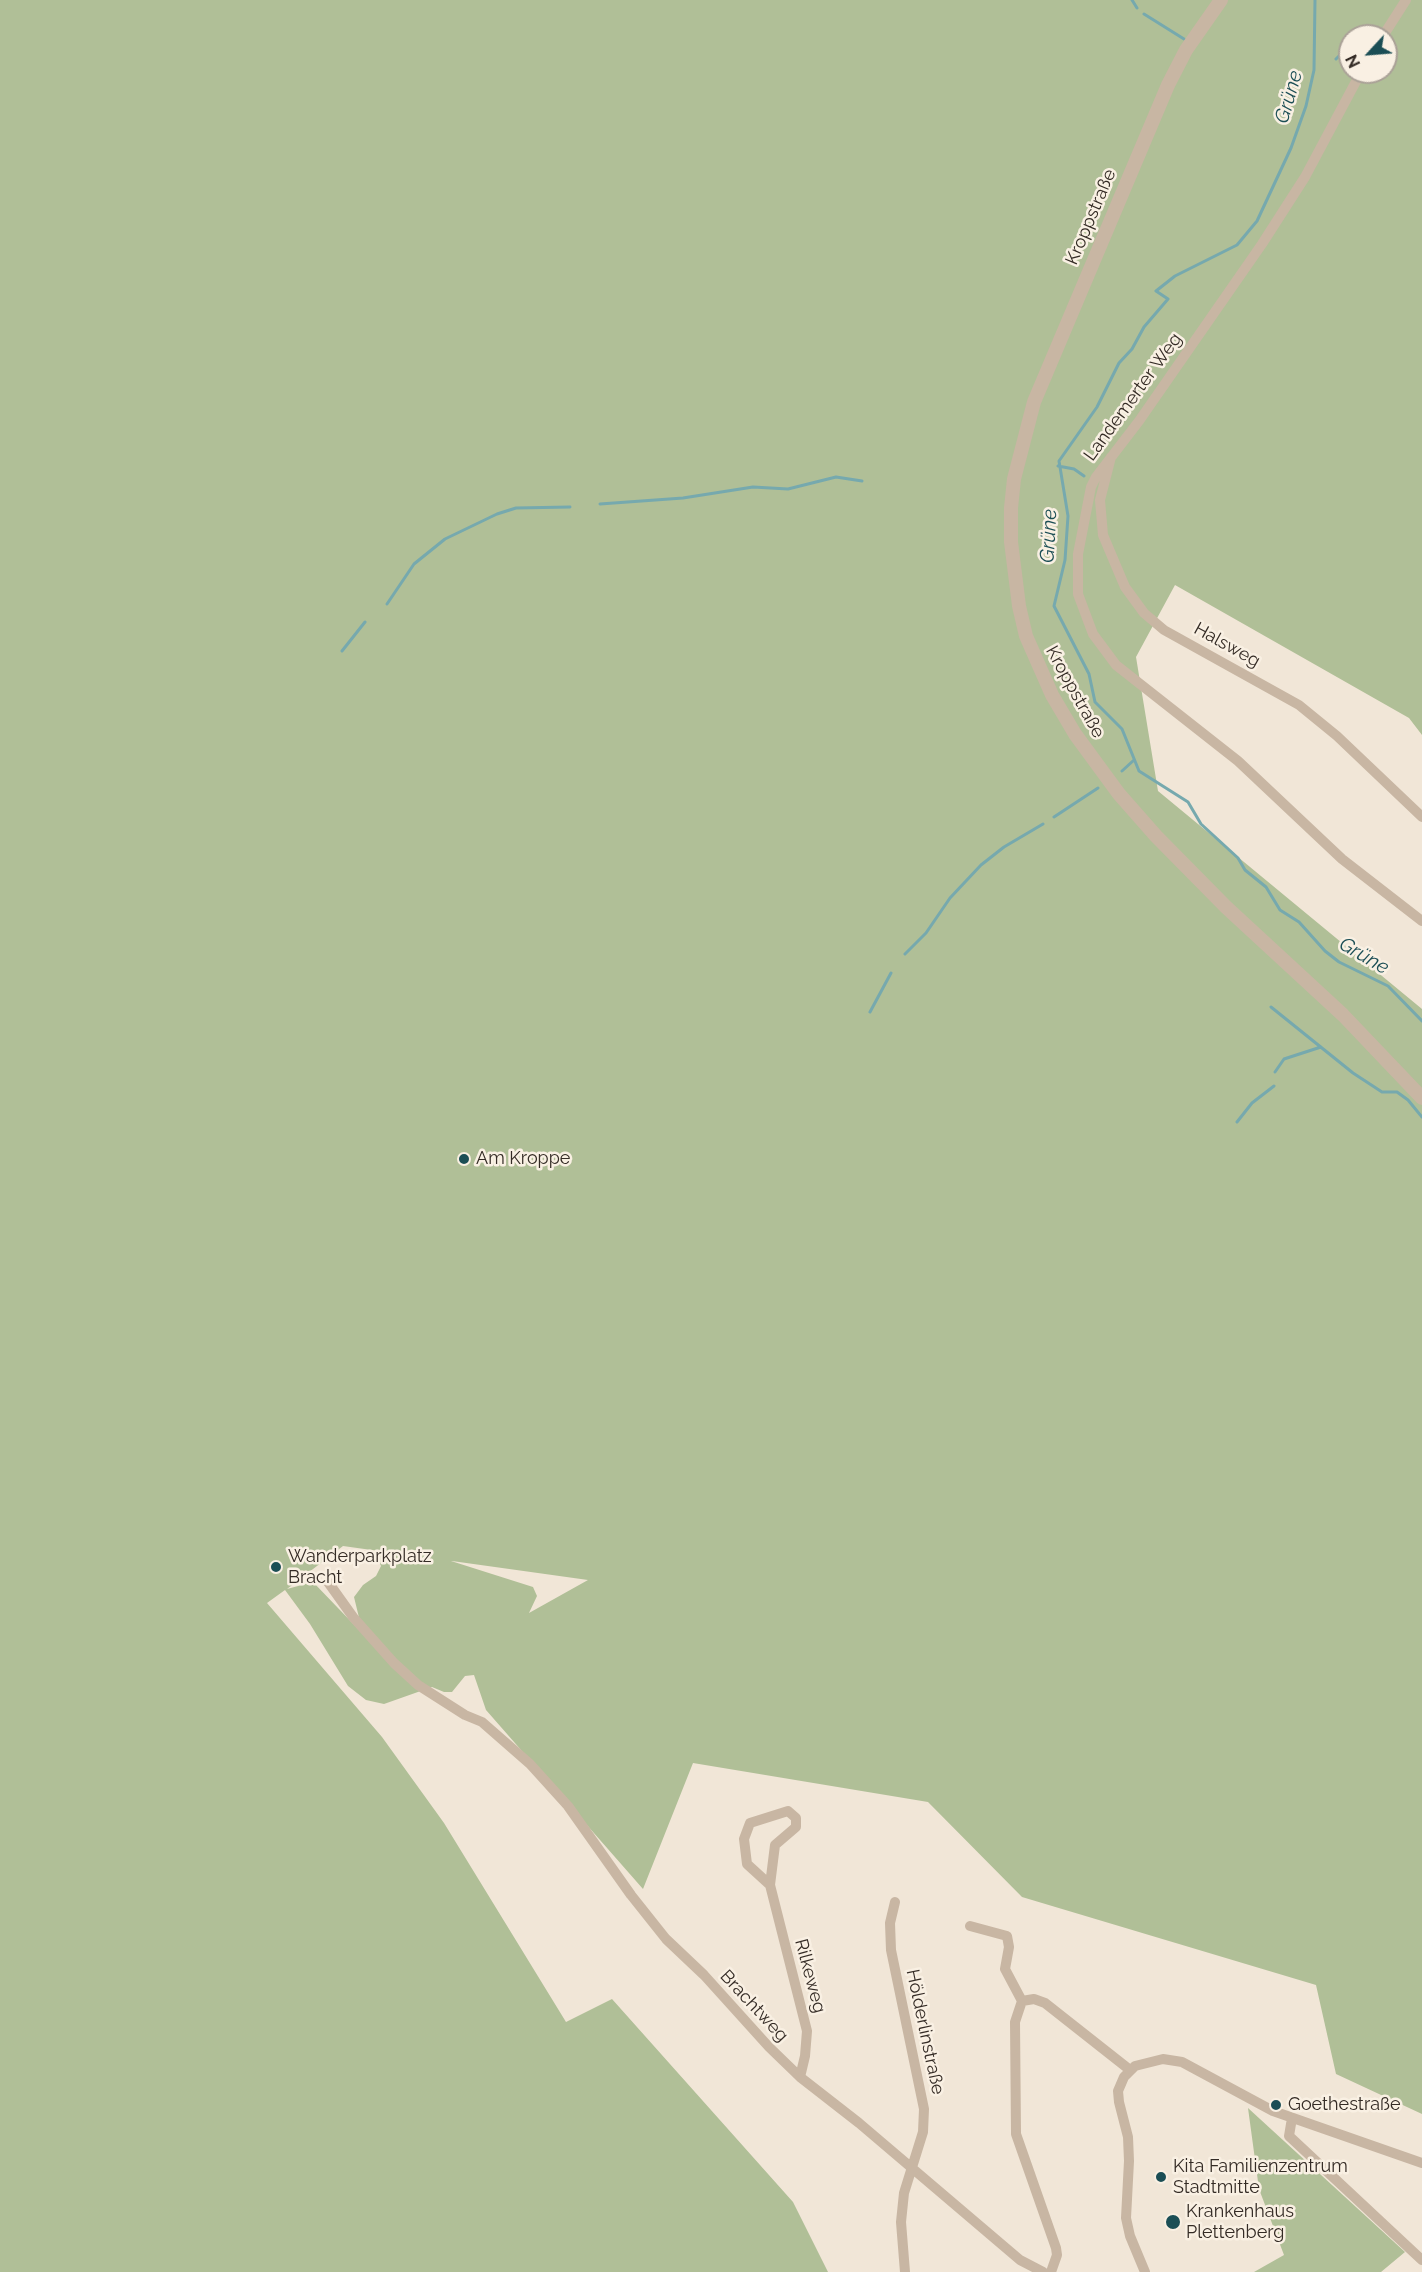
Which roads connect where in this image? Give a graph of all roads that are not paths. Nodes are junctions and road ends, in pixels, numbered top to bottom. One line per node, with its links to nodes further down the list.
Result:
1 (1221, 0): 8 (street, Kroppstraße)
2 (1406, 0): 3 (street)
3 (1391, 24)
4 (1354, 84): 5 (street, Landemerter Weg)
5 (1112, 456): 6 (street, Halsweg); 7 (street, Landemerter Weg)
6 (1422, 817)
7 (1422, 921)
8 (1422, 1098)
9 (328, 1582): 15 (street, Brachtweg)
10 (770, 1885): 10 (street, Rilkeweg); 15 (street, Rilkeweg)
11 (895, 1902): 18 (street, Hölderlinstraße)
12 (970, 1926): 13 (street)
13 (1022, 2001): 14 (street); 22 (street)
14 (1130, 2070): 16 (street); 23 (street)
15 (800, 2077): 18 (street, Brachtweg)
16 (1292, 2118): 17 (street); 19 (street)
17 (1422, 2163)
18 (911, 2166): 20 (street, Hölderlinstraße); 21 (street, Brachtweg)
19 (1422, 2260)
20 (905, 2272)
21 (1042, 2272)
22 (1052, 2272)
23 (1145, 2272)

